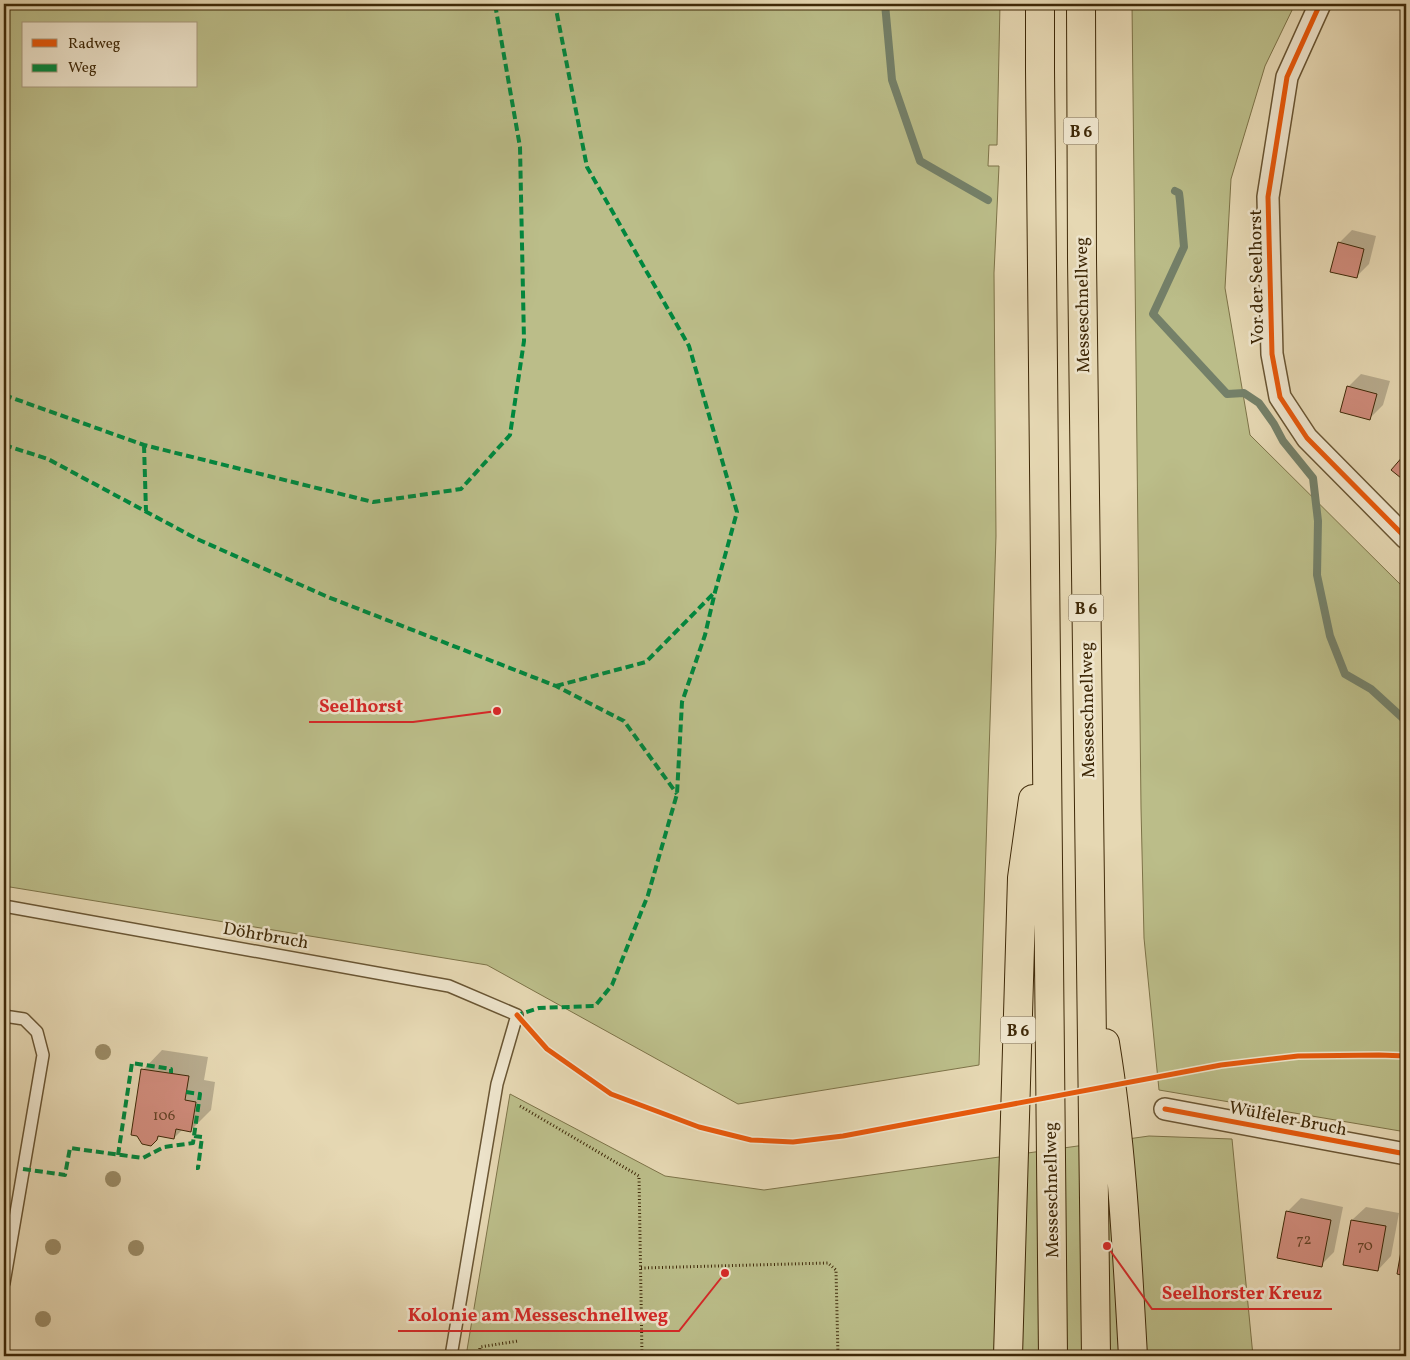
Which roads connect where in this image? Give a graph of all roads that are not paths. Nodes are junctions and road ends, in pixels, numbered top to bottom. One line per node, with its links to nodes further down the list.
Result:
1 (1040, 4): 5 (highway, Messeschnellweg / B 6)
2 (1081, 4): 7 (highway, Messeschnellweg / B 6)
3 (1320, 4): 4 (street, Vor der Seelhorst)
4 (1406, 538)
5 (1046, 705): 13 (highway, B 6); 14 (highway, Messeschnellweg)
6 (4, 906): 12 (lane, Döhrbruch)
7 (1090, 958): 15 (highway, Messeschnellweg); 16 (highway, B 6)
8 (4, 1016): 11 (lane)
9 (1165, 1109): 10 (street, Wülfeler Bruch)
10 (1406, 1154)
11 (4, 1282)
12 (451, 1356)
13 (1008, 1356)
14 (1053, 1356)
15 (1096, 1356)
16 (1133, 1356)

